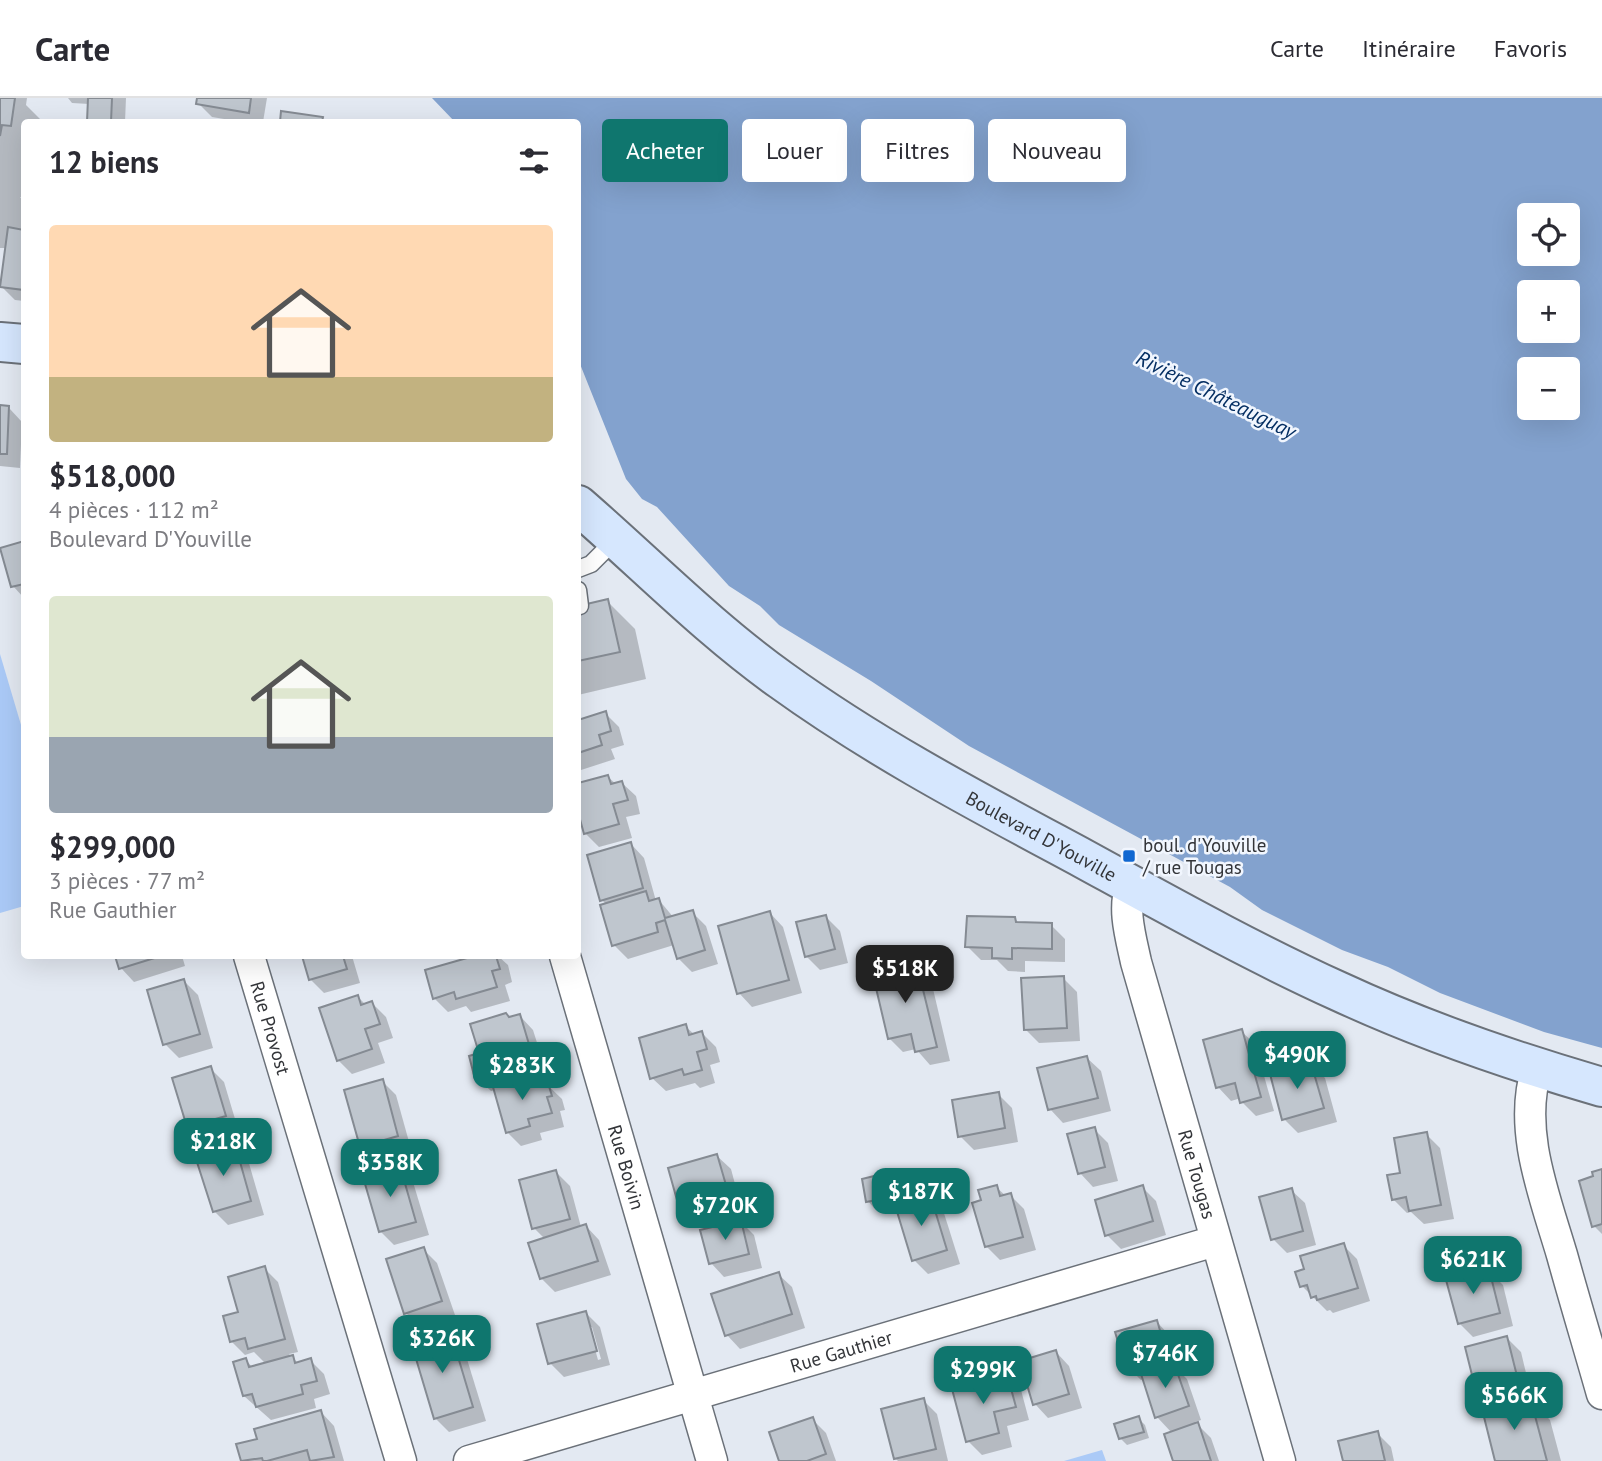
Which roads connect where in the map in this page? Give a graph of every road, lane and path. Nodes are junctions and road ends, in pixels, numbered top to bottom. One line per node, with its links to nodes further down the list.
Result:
1 (0, 342): 2 (street)
2 (21, 344)
3 (581, 508): 4 (street, Boulevard D'Youville)
4 (616, 539): 5 (lane); 6 (street, Boulevard D'Youville)
5 (581, 568)
6 (1131, 885): 9 (street, Boulevard D'Youville); 11 (street, Rue Tougas)
7 (250, 959): 14 (street, Rue Provost)
8 (566, 959): 13 (street, Rue Boivin)
9 (1537, 1068): 10 (street, Boulevard D'Youville); 12 (street)
10 (1602, 1087)
11 (1215, 1241): 13 (street, Rue Gauthier); 17 (street, Rue Tougas)
12 (1602, 1394)
13 (694, 1395): 15 (street, Rue Gauthier); 16 (street, Rue Boivin)
14 (401, 1461)
15 (469, 1461)
16 (712, 1461)
17 (1280, 1461)

